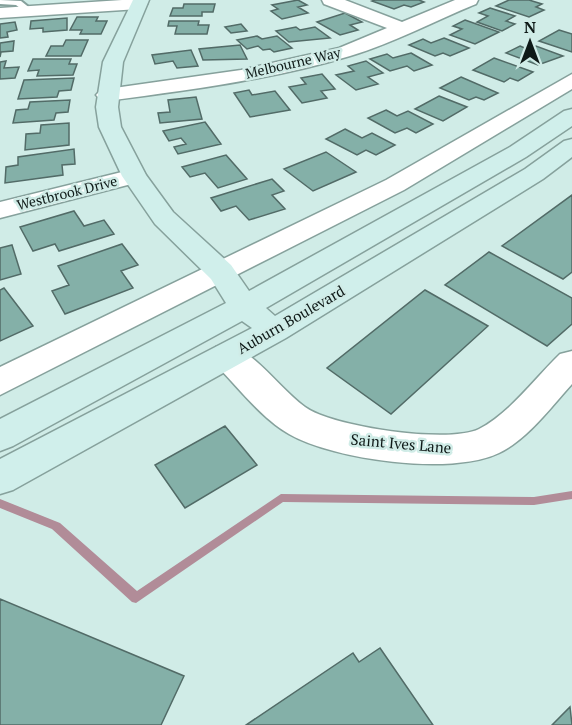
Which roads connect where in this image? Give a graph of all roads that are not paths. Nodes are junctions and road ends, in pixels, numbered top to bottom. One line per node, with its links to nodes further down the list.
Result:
1 (330, 0): 7 (street)
2 (471, 0): 7 (street, Melbourne Way)
3 (0, 1): 5 (lane)
4 (140, 2): 5 (street); 9 (main road)
5 (27, 9): 6 (street)
6 (0, 13)
7 (405, 28): 9 (street, Melbourne Way)
8 (572, 80): 14 (street)
9 (107, 94): 12 (main road)
10 (572, 116): 15 (main road)
11 (572, 146): 16 (main road, Auburn Boulevard)
12 (134, 176): 13 (street, Westbrook Drive); 14 (main road)
13 (0, 210)
14 (221, 272): 15 (main road); 19 (street)
15 (244, 307): 16 (main road); 20 (main road)
16 (276, 330): 17 (main road, Auburn Boulevard)
17 (228, 356): 18 (street, Saint Ives Lane); 21 (main road, Auburn Boulevard)
18 (572, 363)
19 (0, 382)
20 (0, 436)
21 (0, 478)

